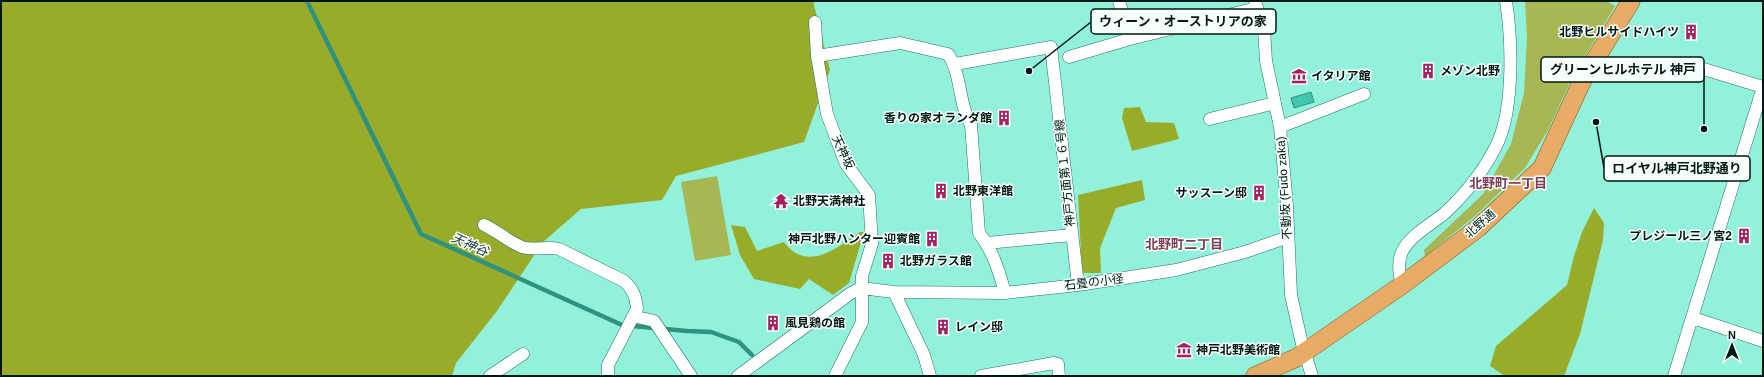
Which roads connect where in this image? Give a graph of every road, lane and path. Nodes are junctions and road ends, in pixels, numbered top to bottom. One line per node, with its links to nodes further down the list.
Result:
1 (1119, 1): 6 (street)
2 (1506, 1): 21 (street)
3 (1631, 1): 21 (main road, 北野通)
4 (1256, 5): 6 (street); 13 (street, 不動坂 (Fudo zaka))
5 (815, 22): 7 (street, 天神坂)
6 (1130, 40): 8 (street)
7 (817, 56): 9 (street); 22 (street, 天神坂)
8 (1069, 57)
9 (955, 64): 17 (street, 神戸方面第１６号線); 19 (street)
10 (1697, 67): 11 (street)
11 (1763, 87): 26 (street)
12 (1364, 94): 15 (street)
13 (1275, 103): 14 (street); 15 (street, 不動坂 (Fudo zaka))
14 (1210, 120)
15 (1280, 126): 18 (street, 不動坂 (Fudo zaka))
16 (484, 225): 25 (street)
17 (1072, 235): 19 (street); 20 (street, 神戸方面第１６号線)
18 (1288, 237): 20 (street, 石畳の小径); 28 (street, 不動坂 (Fudo zaka))
19 (987, 243): 24 (street)
20 (1078, 285): 24 (street, 石畳の小径)
21 (1402, 285): 28 (main road, 北野通)
22 (862, 288): 23 (street); 34 (street); 35 (street, 天神坂)
23 (894, 292): 24 (street, 石畳の小径); 36 (street)
24 (1005, 293)
25 (633, 317): 32 (street); 33 (street)
26 (1693, 318): 27 (street); 40 (street)
27 (1763, 341)
28 (1304, 352): 38 (main road, 北野通); 39 (street, 不動坂 (Fudo zaka))
29 (523, 354): 31 (street)
30 (1058, 370): 37 (street)
31 (497, 374)
32 (608, 376)
33 (691, 376)
34 (738, 376)
35 (835, 376)
36 (930, 376)
37 (981, 376)
38 (1255, 376)
39 (1312, 376)
40 (1674, 376)

